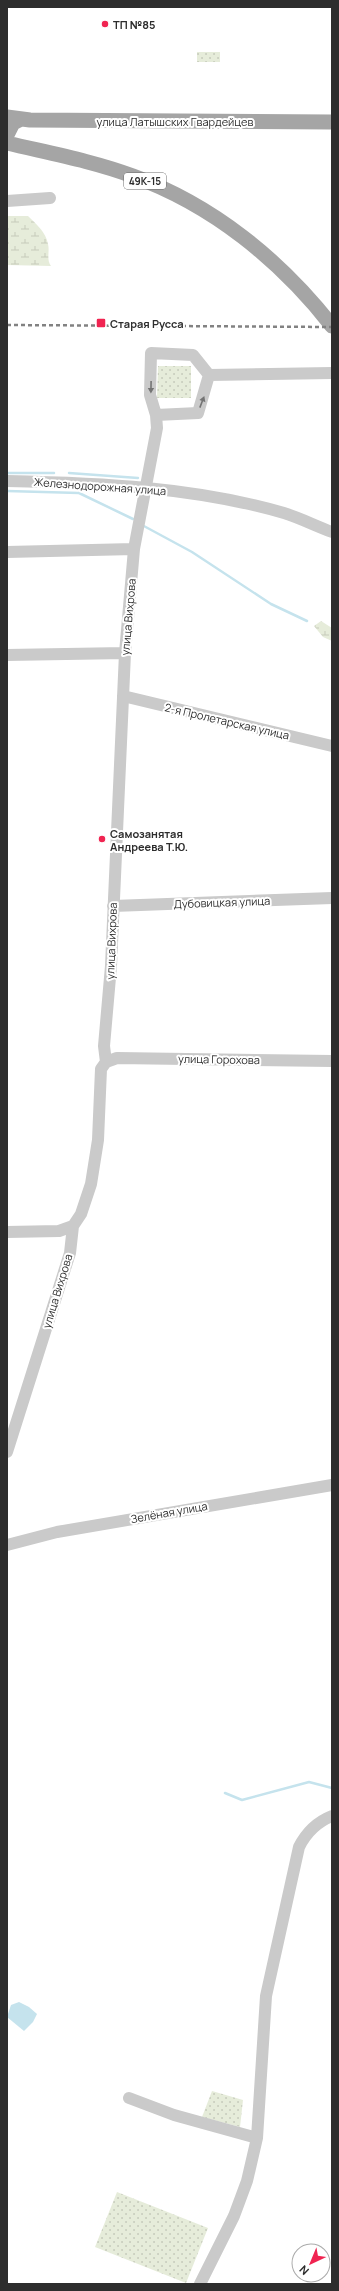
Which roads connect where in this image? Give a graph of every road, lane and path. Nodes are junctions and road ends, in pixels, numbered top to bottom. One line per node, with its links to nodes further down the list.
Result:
1 (13, 118): 2 (main road, улица Латышских Гвардейцев); 3 (main road)
2 (332, 122)
3 (7, 135)
4 (7, 143): 7 (main road, 49К-15)
5 (50, 198): 6 (street)
6 (7, 201)
7 (332, 326)
8 (332, 372): 9 (street)
9 (209, 375): 10 (street, one-way to 9); 10 (street, улица Вихрова, one-way to 10)
10 (156, 415): 12 (street, улица Вихрова)
11 (7, 481): 12 (street, Железнодорожная улица)
12 (146, 486): 13 (street, Железнодорожная улица); 14 (street, улица Вихрова)
13 (332, 532)
14 (134, 549): 15 (street); 16 (street, улица Вихрова)
15 (7, 552)
16 (125, 653): 17 (street); 18 (street, улица Вихрова)
17 (7, 655)
18 (123, 696): 19 (street, 2-я Пролетарская улица); 21 (street, улица Вихрова)
19 (332, 746)
20 (332, 898): 21 (street, Дубовицкая улица)
21 (113, 906): 23 (street, улица Вихрова)
22 (332, 1061): 23 (street, улица Горохова)
23 (106, 1062): 24 (street, улица Вихрова)
24 (73, 1226): 25 (street); 26 (street, улица Вихрова)
25 (7, 1232)
26 (7, 1452)
27 (332, 1485): 28 (street, Зелёная улица)
28 (7, 1545)
29 (332, 1816): 31 (street)
30 (129, 2098): 31 (street)
31 (257, 2138): 32 (street)
32 (200, 2284)

